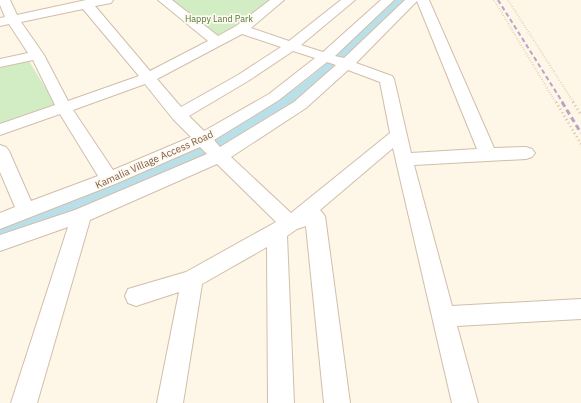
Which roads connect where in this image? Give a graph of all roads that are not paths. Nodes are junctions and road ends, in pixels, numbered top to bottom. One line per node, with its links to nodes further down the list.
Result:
1 (108, 0): 9 (street)
2 (164, 0): 12 (street)
3 (278, 0): 11 (street)
4 (349, 0): 13 (street)
5 (388, 0): 15 (street, Kamalia Village Access Road)
6 (412, 0): 17 (street)
7 (424, 0): 26 (street)
8 (5, 1): 10 (street)
9 (86, 4): 10 (street); 18 (street)
10 (7, 21): 14 (street)
11 (241, 29): 12 (street); 13 (street)
12 (216, 42): 18 (street)
13 (291, 46): 15 (street); 20 (street)
14 (37, 55): 16 (street); 19 (street)
15 (326, 57): 17 (street); 23 (street, Kamalia Village Access Road)
16 (0, 63)
17 (346, 64): 22 (street); 27 (street)
18 (148, 78): 19 (street); 20 (street)
19 (65, 109): 21 (street); 30 (street)
20 (179, 115): 23 (street)
21 (0, 130)
22 (399, 134): 28 (street); 34 (street)
23 (203, 140): 27 (street); 30 (street, Kamalia Village Access Road)
24 (0, 151): 29 (street)
25 (526, 153): 26 (street)
26 (488, 154): 28 (street)
27 (219, 156): 32 (street); 34 (street)
28 (404, 160): 39 (street)
29 (5, 173): 31 (street)
30 (109, 179): 31 (street, Kamalia Village Access Road)
31 (26, 211): 33 (street, Kamalia Village Access Road)
32 (82, 215): 35 (street); 40 (street)
33 (0, 221)
34 (290, 224): 36 (street); 42 (street); 43 (street)
35 (0, 243)
36 (192, 279): 37 (street); 41 (street)
37 (136, 296)
38 (581, 309): 39 (street)
39 (443, 316): 44 (street)
40 (24, 403)
41 (170, 403)
42 (280, 403)
43 (337, 403)
44 (465, 403)

